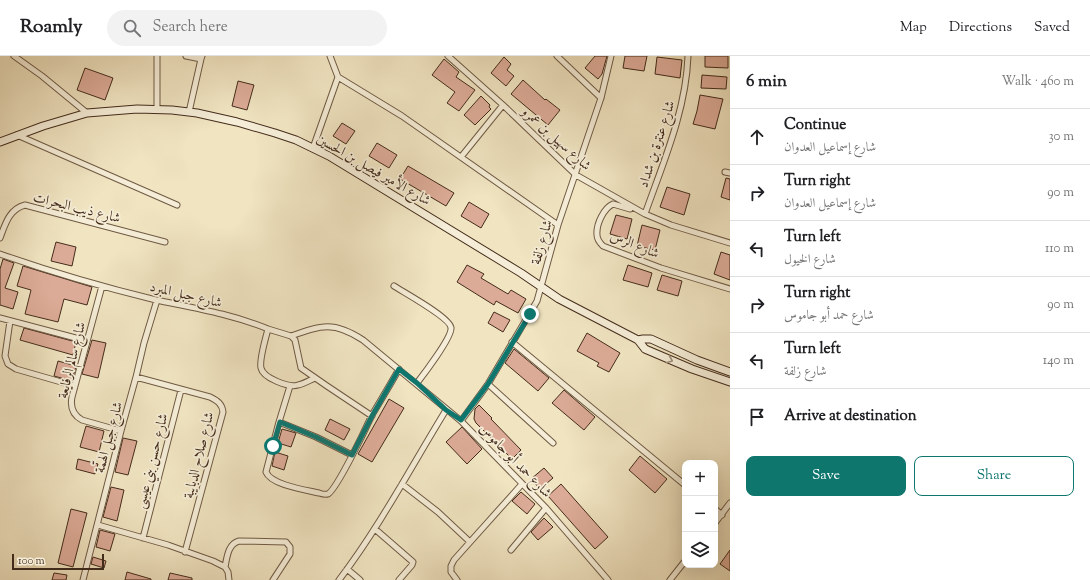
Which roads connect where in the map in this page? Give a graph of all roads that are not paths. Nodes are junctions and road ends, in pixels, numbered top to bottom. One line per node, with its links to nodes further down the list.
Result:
1 (14, 56): 15 (street)
2 (157, 56): 13 (street)
3 (186, 56): 9 (street)
4 (330, 56): 10 (street)
5 (448, 56): 12 (street, شارع سهيل بن عمرو)
6 (557, 56): 11 (street)
7 (611, 56): 11 (street, شارع زلفة)
8 (688, 56): 23 (street, شارع عنترة بن شداد)
9 (201, 58): 14 (street)
10 (338, 77): 18 (street); 19 (street)
11 (601, 98): 20 (street, شارع زلفة)
12 (503, 105): 19 (street); 20 (street, شارع سهيل بن عمرو)
13 (157, 109): 14 (street, شارع الأمير فيصل بن الحسين); 15 (street, شارع الأمير فيصل بن الحسين)
14 (189, 112): 18 (street, شارع الأمير فيصل بن الحسين)
15 (87, 113): 16 (street, شارع الأمير فيصل بن الحسين)
16 (16, 135): 17 (street, شارع الأمير فيصل بن الحسين); 21 (street)
17 (0, 142)
18 (313, 148): 31 (street, شارع الأمير فيصل بن الحسين)
19 (461, 157): 24 (street)
20 (576, 174): 22 (street, شارع سهيل بن عمرو); 24 (street, شارع زلفة)
21 (177, 206)
22 (639, 212): 23 (street, شارع سهيل بن عمرو); 32 (street, شارع الرس)
23 (645, 214): 27 (street, شارع سهيل بن عمرو)
24 (558, 225): 31 (street, شارع زلفة)
25 (0, 238): 26 (street, شارع ذيب البحرات)
26 (166, 242)
27 (730, 243)
28 (0, 254): 29 (street, شارع جبل المبرد)
29 (102, 286): 33 (street, شارع جبل المبرد); 39 (street, شارع سالم الرفايعة)
30 (394, 286): 46 (street)
31 (541, 288): 38 (street, شارع الأمير فيصل بن الحسين); 40 (street, شارع زلفة)
32 (730, 289)
33 (157, 300): 36 (street, شارع جبل المبرد); 43 (street, شارع جبل الهمّة)
34 (0, 318): 35 (street)
35 (10, 321): 39 (street); 48 (street)
36 (268, 329): 37 (street, شارع جبل المبرد); 49 (street)
37 (291, 336): 41 (street, شارع حمد أبو جاموس); 44 (street)
38 (638, 340): 42 (street, شارع الأمير فيصل بن الحسين); 45 (street, شارع الأمير فيصل بن الحسين, one-way to 45)
39 (87, 341): 48 (street, شارع سالم الرفايعة)
40 (512, 342): 47 (street, شارع زلفة); 58 (street)
41 (399, 369): 46 (street, شارع حمد أبو جاموس); 52 (street)
42 (730, 372)
43 (136, 377): 50 (street, شارع صلاح الدبايبة); 55 (street, شارع جبل الهمّة)
44 (315, 378): 49 (street); 52 (street)
45 (730, 382)
46 (417, 383): 51 (street, شارع حمد أبو جاموس)
47 (488, 384): 53 (street, شارع زلفة); 56 (street)
48 (75, 386): 55 (street, شارع سالم الرفايعة)
49 (290, 386): 54 (street)
50 (181, 390): 68 (street, شارع حسن بني عيسى); 71 (street, شارع صلاح الدبايبة)
51 (446, 410): 53 (street, شارع حمد أبو جاموس); 59 (street)
52 (372, 416): 57 (street)
53 (461, 420): 60 (street, شارع حمد أبو جاموس)
54 (280, 422): 57 (street); 57 (street)
55 (121, 431): 66 (street, شارع جبل الهمّة)
56 (552, 443)
57 (352, 455)
58 (682, 483)
59 (402, 484): 67 (street); 69 (street)
60 (522, 484): 62 (street, شارع حمد أبو جاموس); 69 (street)
61 (730, 503): 64 (street)
62 (546, 508): 70 (street); 82 (street, شارع حمد أبو جاموس)
63 (718, 512): 64 (street)
64 (722, 515): 65 (street)
65 (718, 520)
66 (98, 525): 68 (street); 75 (street, شارع جبل الهمّة)
67 (375, 529): 74 (street); 80 (street)
68 (143, 538): 71 (street)
69 (470, 542): 81 (street)
70 (511, 550)
71 (186, 552): 73 (street)
72 (682, 565): 83 (street)
73 (225, 567): 76 (street); 77 (street)
74 (347, 569): 78 (street); 79 (street)
75 (83, 580)
76 (229, 580)
77 (273, 580)
78 (339, 580)
79 (360, 580)
80 (399, 580)
81 (457, 580)
82 (608, 580)
83 (670, 580)

